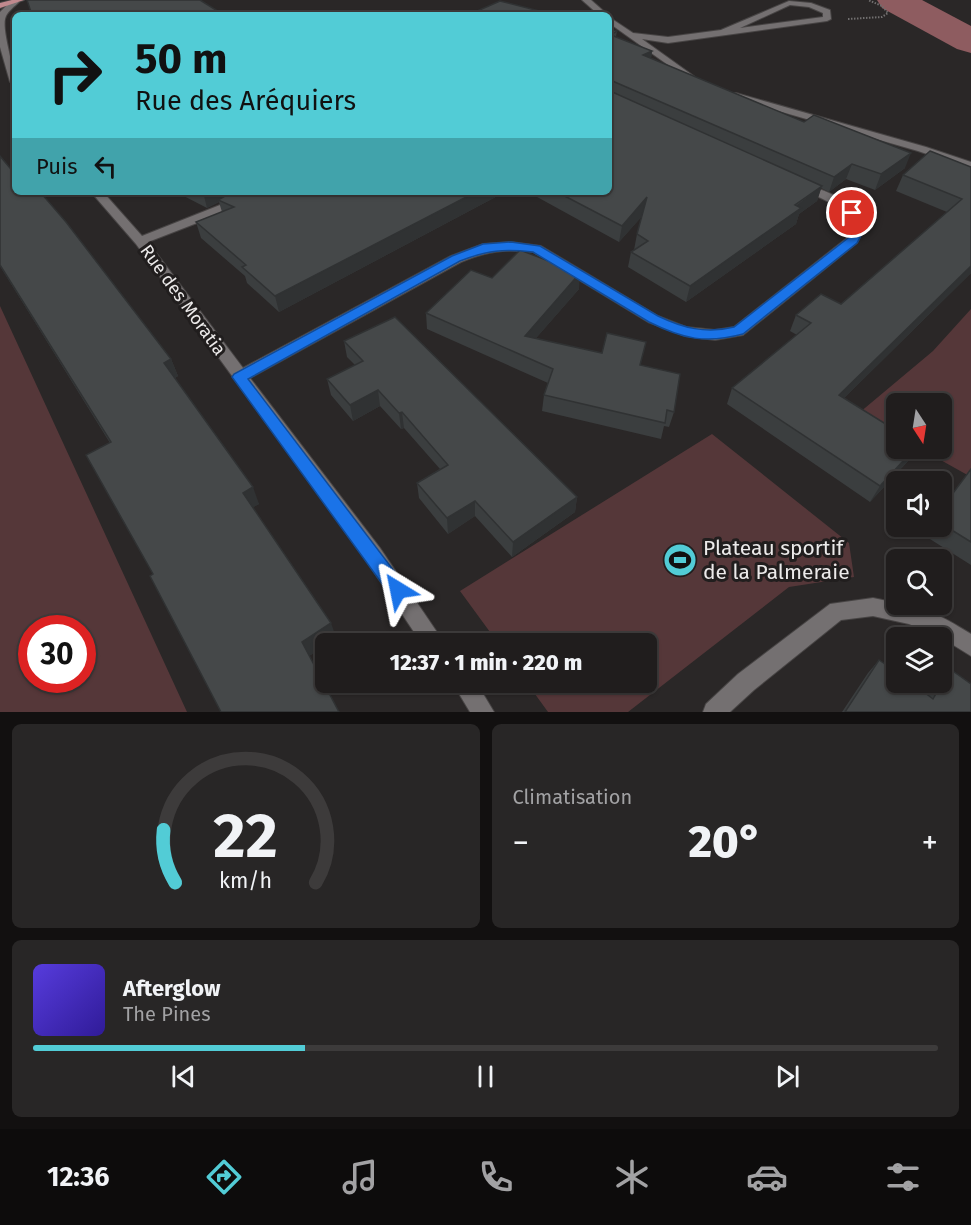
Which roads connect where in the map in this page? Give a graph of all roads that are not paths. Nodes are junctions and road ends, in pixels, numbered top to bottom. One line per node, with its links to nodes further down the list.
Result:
1 (586, 0): 4 (street)
2 (18, 1): 3 (main road); 6 (street)
3 (0, 6)
4 (600, 12)
5 (612, 21): 8 (street)
6 (0, 30): 9 (street)
7 (724, 32): 7 (street); 8 (street)
8 (631, 34): 10 (street)
9 (12, 66)
10 (701, 84)
11 (719, 91): 12 (street)
12 (971, 166)
13 (789, 180): 17 (street)
14 (100, 195): 16 (street, Rue des Moratia)
15 (246, 195): 16 (street)
16 (140, 241): 17 (street, Rue des Moratia)
17 (239, 377): 18 (street, Rue des Moratia)
18 (427, 633)
19 (971, 646): 22 (street)
20 (470, 693): 21 (street)
21 (483, 712)
22 (714, 712)

